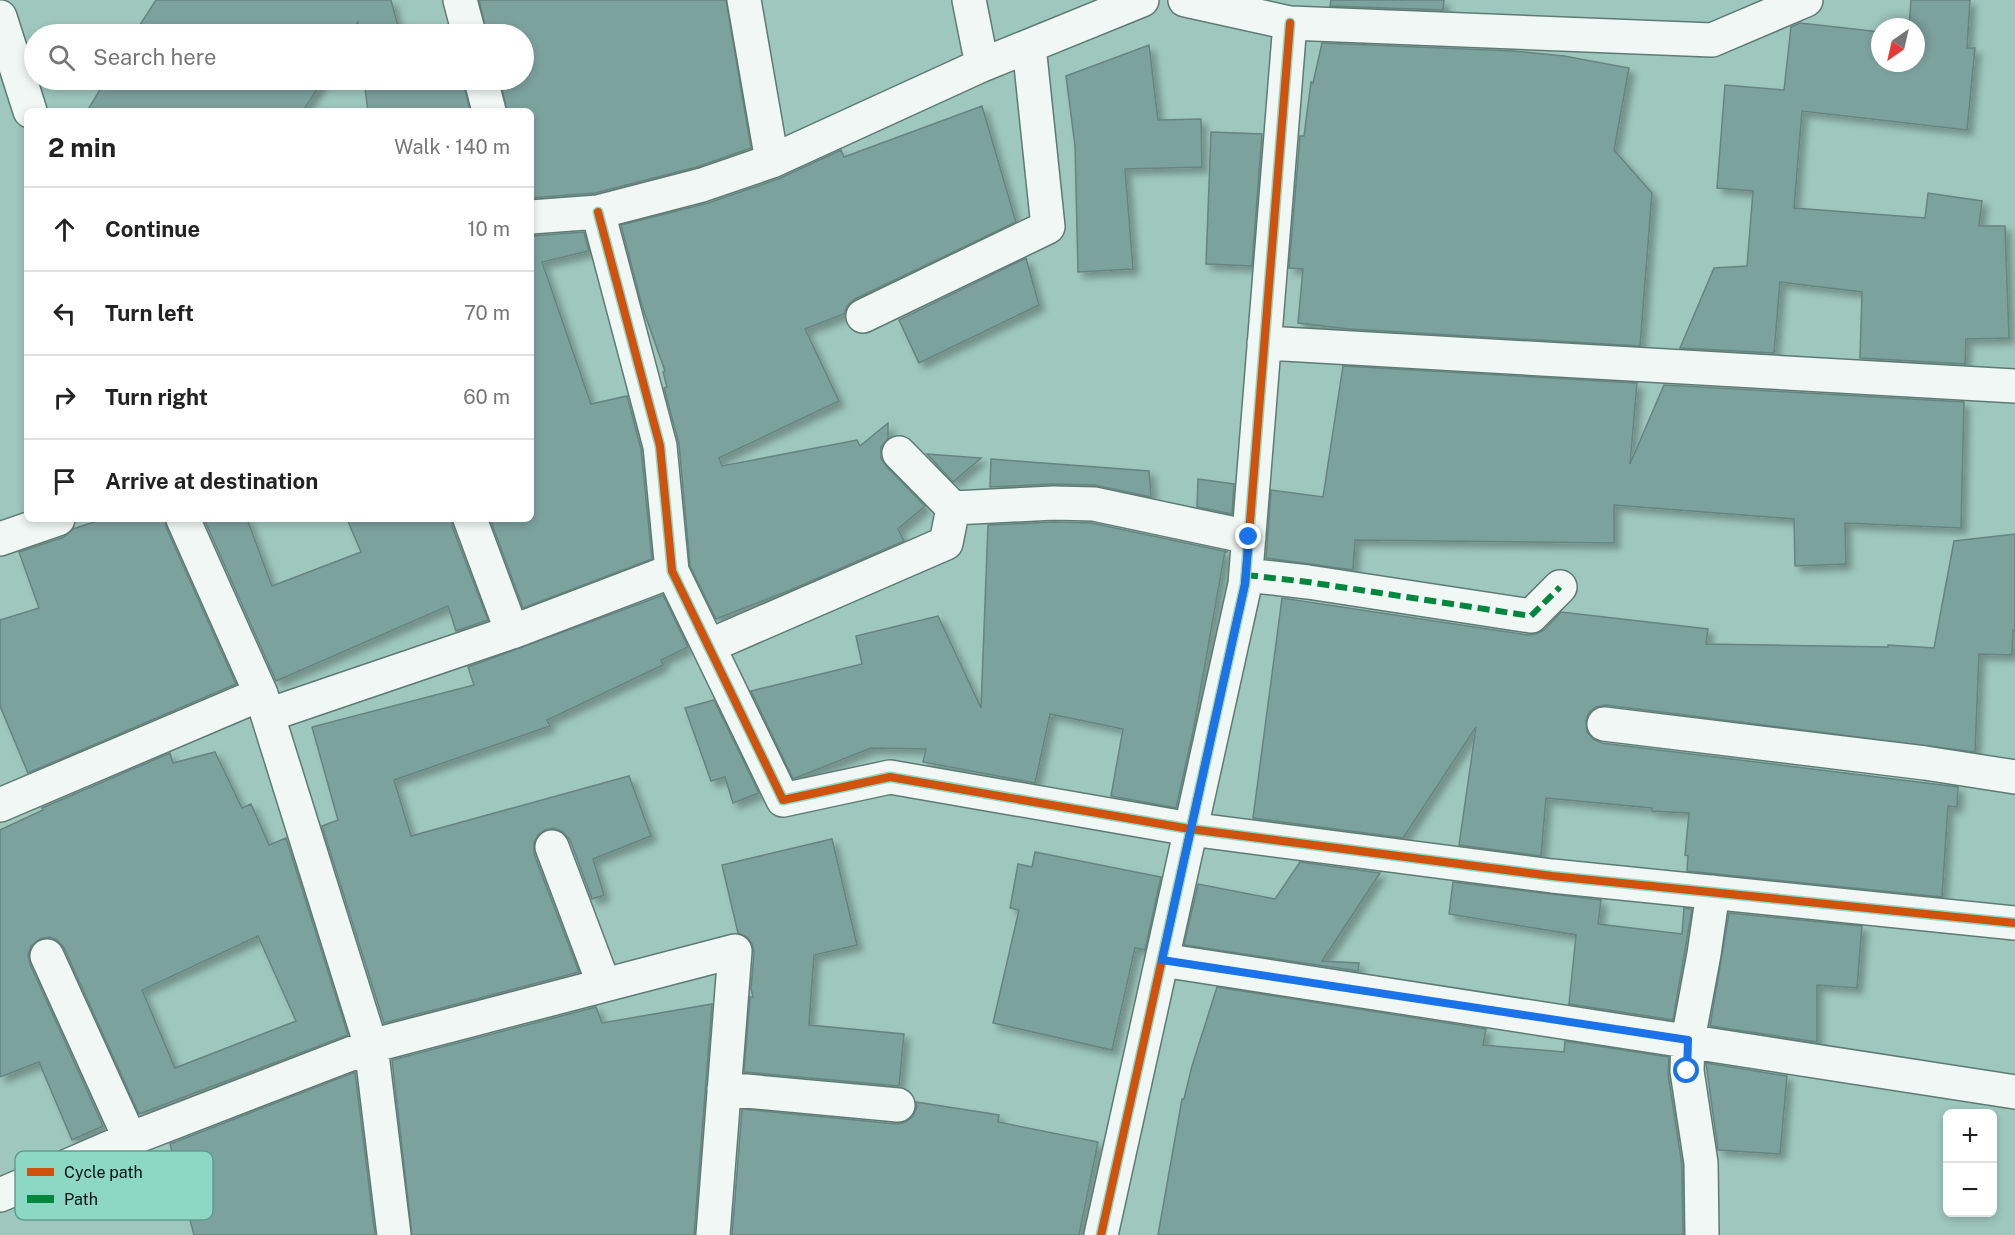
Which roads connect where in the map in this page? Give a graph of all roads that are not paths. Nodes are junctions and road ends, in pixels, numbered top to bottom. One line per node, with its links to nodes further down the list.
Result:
1 (460, 0): 10 (street)
2 (744, 0): 16 (street)
3 (969, 0): 12 (street)
4 (1142, 0): 11 (street)
5 (1185, 0): 7 (street)
6 (1806, 0): 9 (street)
7 (1217, 4): 9 (street)
8 (0, 17): 14 (street)
9 (1290, 23): 20 (street)
10 (466, 24)
11 (1029, 46): 12 (street); 19 (street)
12 (982, 65): 16 (street)
13 (484, 90): 15 (street)
14 (29, 108)
15 (488, 108)
16 (772, 161): 17 (street)
17 (598, 212): 18 (street); 29 (street)
18 (534, 217)
19 (863, 316)
20 (1264, 343): 21 (street); 27 (street)
21 (2015, 386)
22 (899, 453): 23 (street)
23 (953, 508): 27 (street); 33 (street)
24 (49, 522): 28 (street)
25 (184, 522): 34 (street)
26 (471, 522): 32 (street)
27 (1249, 537): 30 (street)
28 (0, 539)
29 (672, 571): 32 (street); 33 (street)
30 (1246, 575): 31 (street); 38 (street)
31 (1560, 587)
32 (512, 632): 34 (street)
33 (709, 646): 38 (street)
34 (265, 705): 37 (street); 46 (street)
35 (1604, 723): 36 (street)
36 (2015, 777)
37 (0, 805)
38 (1190, 829): 40 (street); 43 (street)
39 (552, 847): 44 (street)
40 (1713, 892): 41 (street); 45 (street)
41 (2015, 923)
42 (47, 956): 50 (street)
43 (1162, 960): 45 (street); 56 (street)
44 (604, 985): 46 (street); 47 (street)
45 (1688, 1040): 48 (street); 57 (street)
46 (371, 1046): 50 (street); 54 (street)
47 (724, 1089): 49 (street); 55 (street)
48 (2015, 1092)
49 (898, 1105)
50 (130, 1139): 51 (street)
51 (102, 1151)
52 (15, 1189): 53 (street)
53 (0, 1195)
54 (394, 1235)
55 (713, 1235)
56 (1101, 1235)
57 (1701, 1235)

